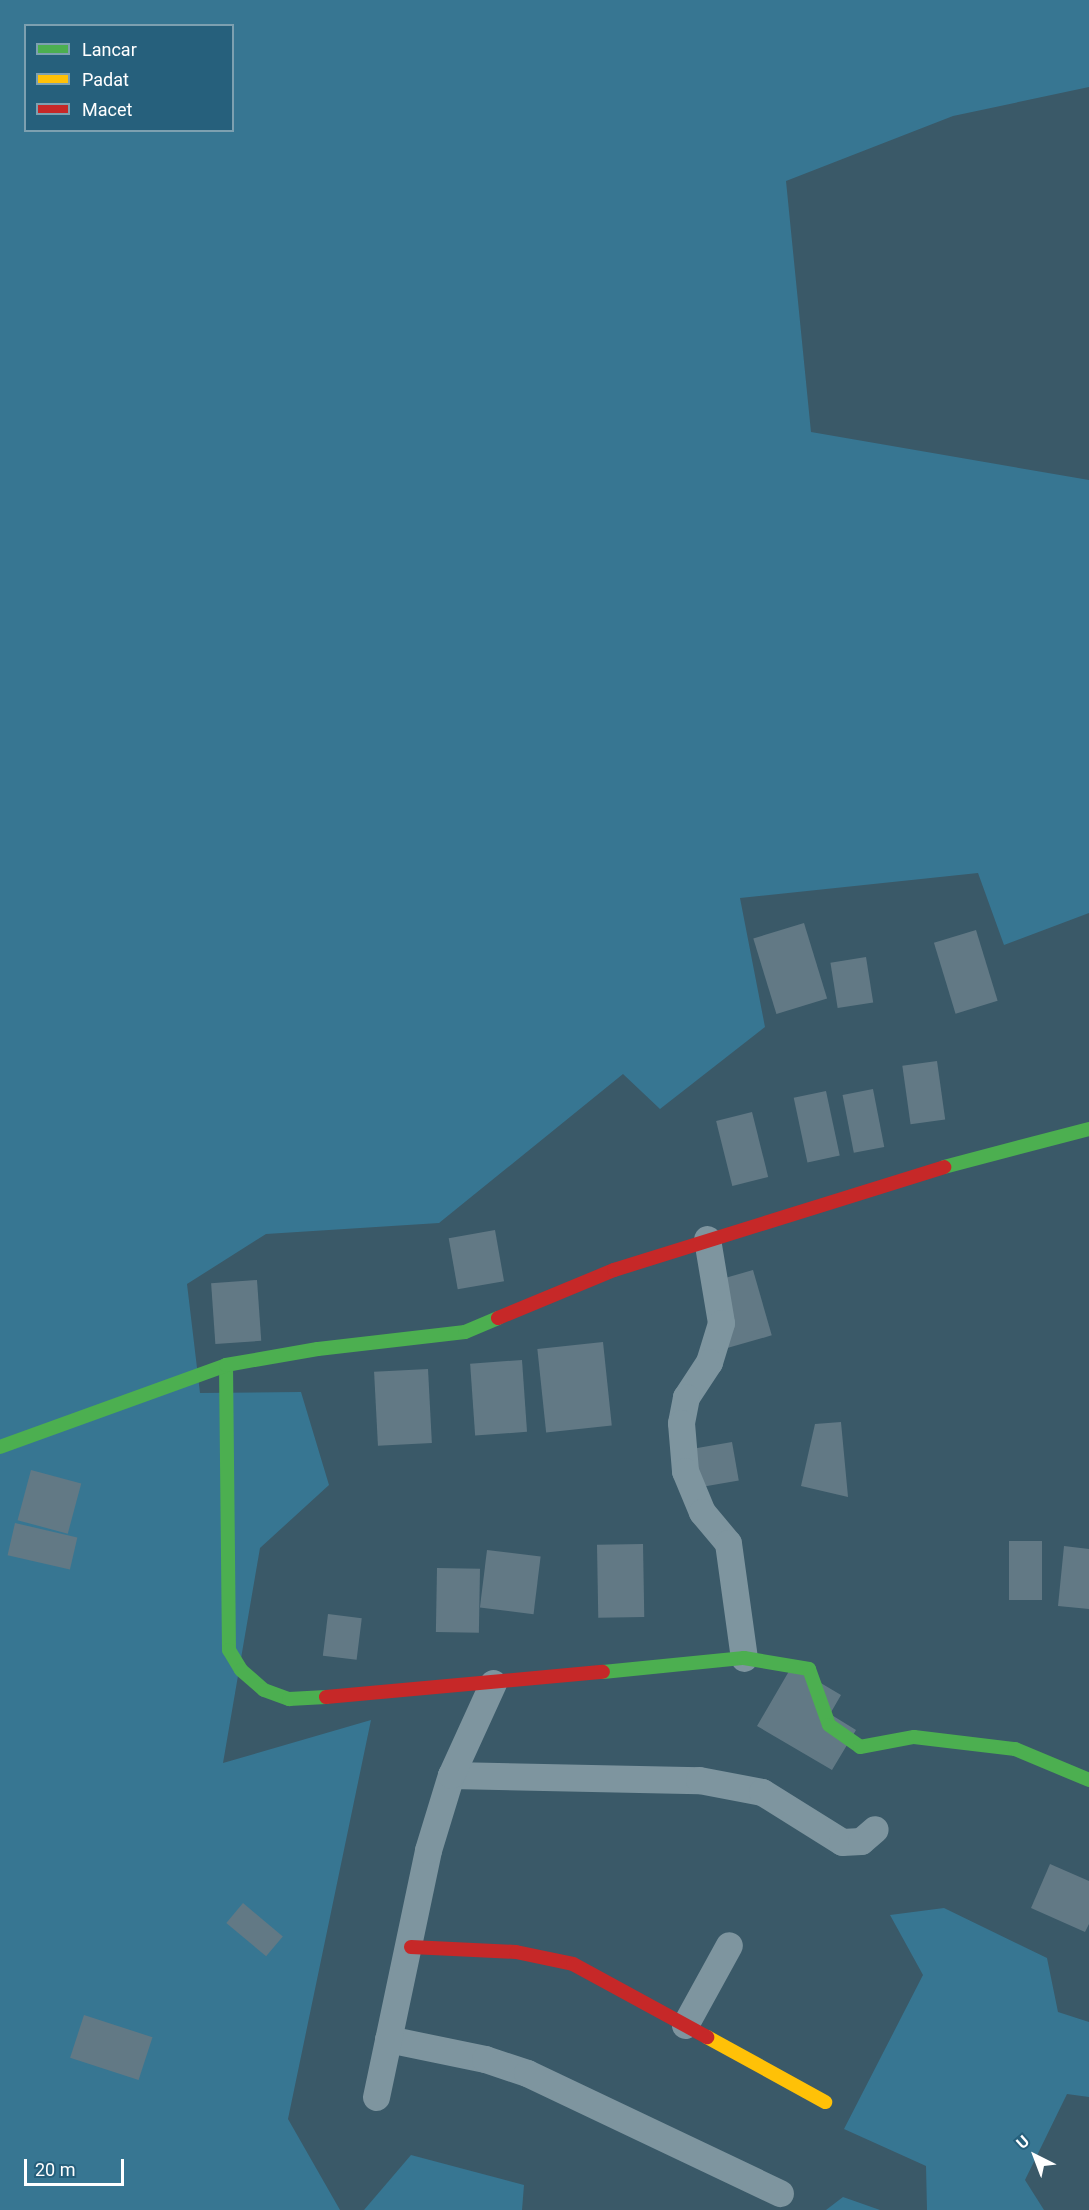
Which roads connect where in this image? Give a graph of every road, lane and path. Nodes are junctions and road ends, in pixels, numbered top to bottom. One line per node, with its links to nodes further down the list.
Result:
1 (1089, 1129): 2 (street)
2 (707, 1239): 3 (street); 5 (street)
3 (226, 1365): 4 (street); 6 (street)
4 (0, 1447)
5 (744, 1658): 6 (street); 8 (street)
6 (493, 1683): 7 (street)
7 (451, 1775): 9 (street); 11 (street)
8 (1089, 1780)
9 (875, 1829)
10 (729, 1945): 12 (street)
11 (411, 1947): 12 (street); 13 (street)
12 (685, 2025): 15 (street)
13 (388, 2039): 14 (street); 16 (street)
14 (376, 2097)
15 (825, 2102)
16 (780, 2193)

